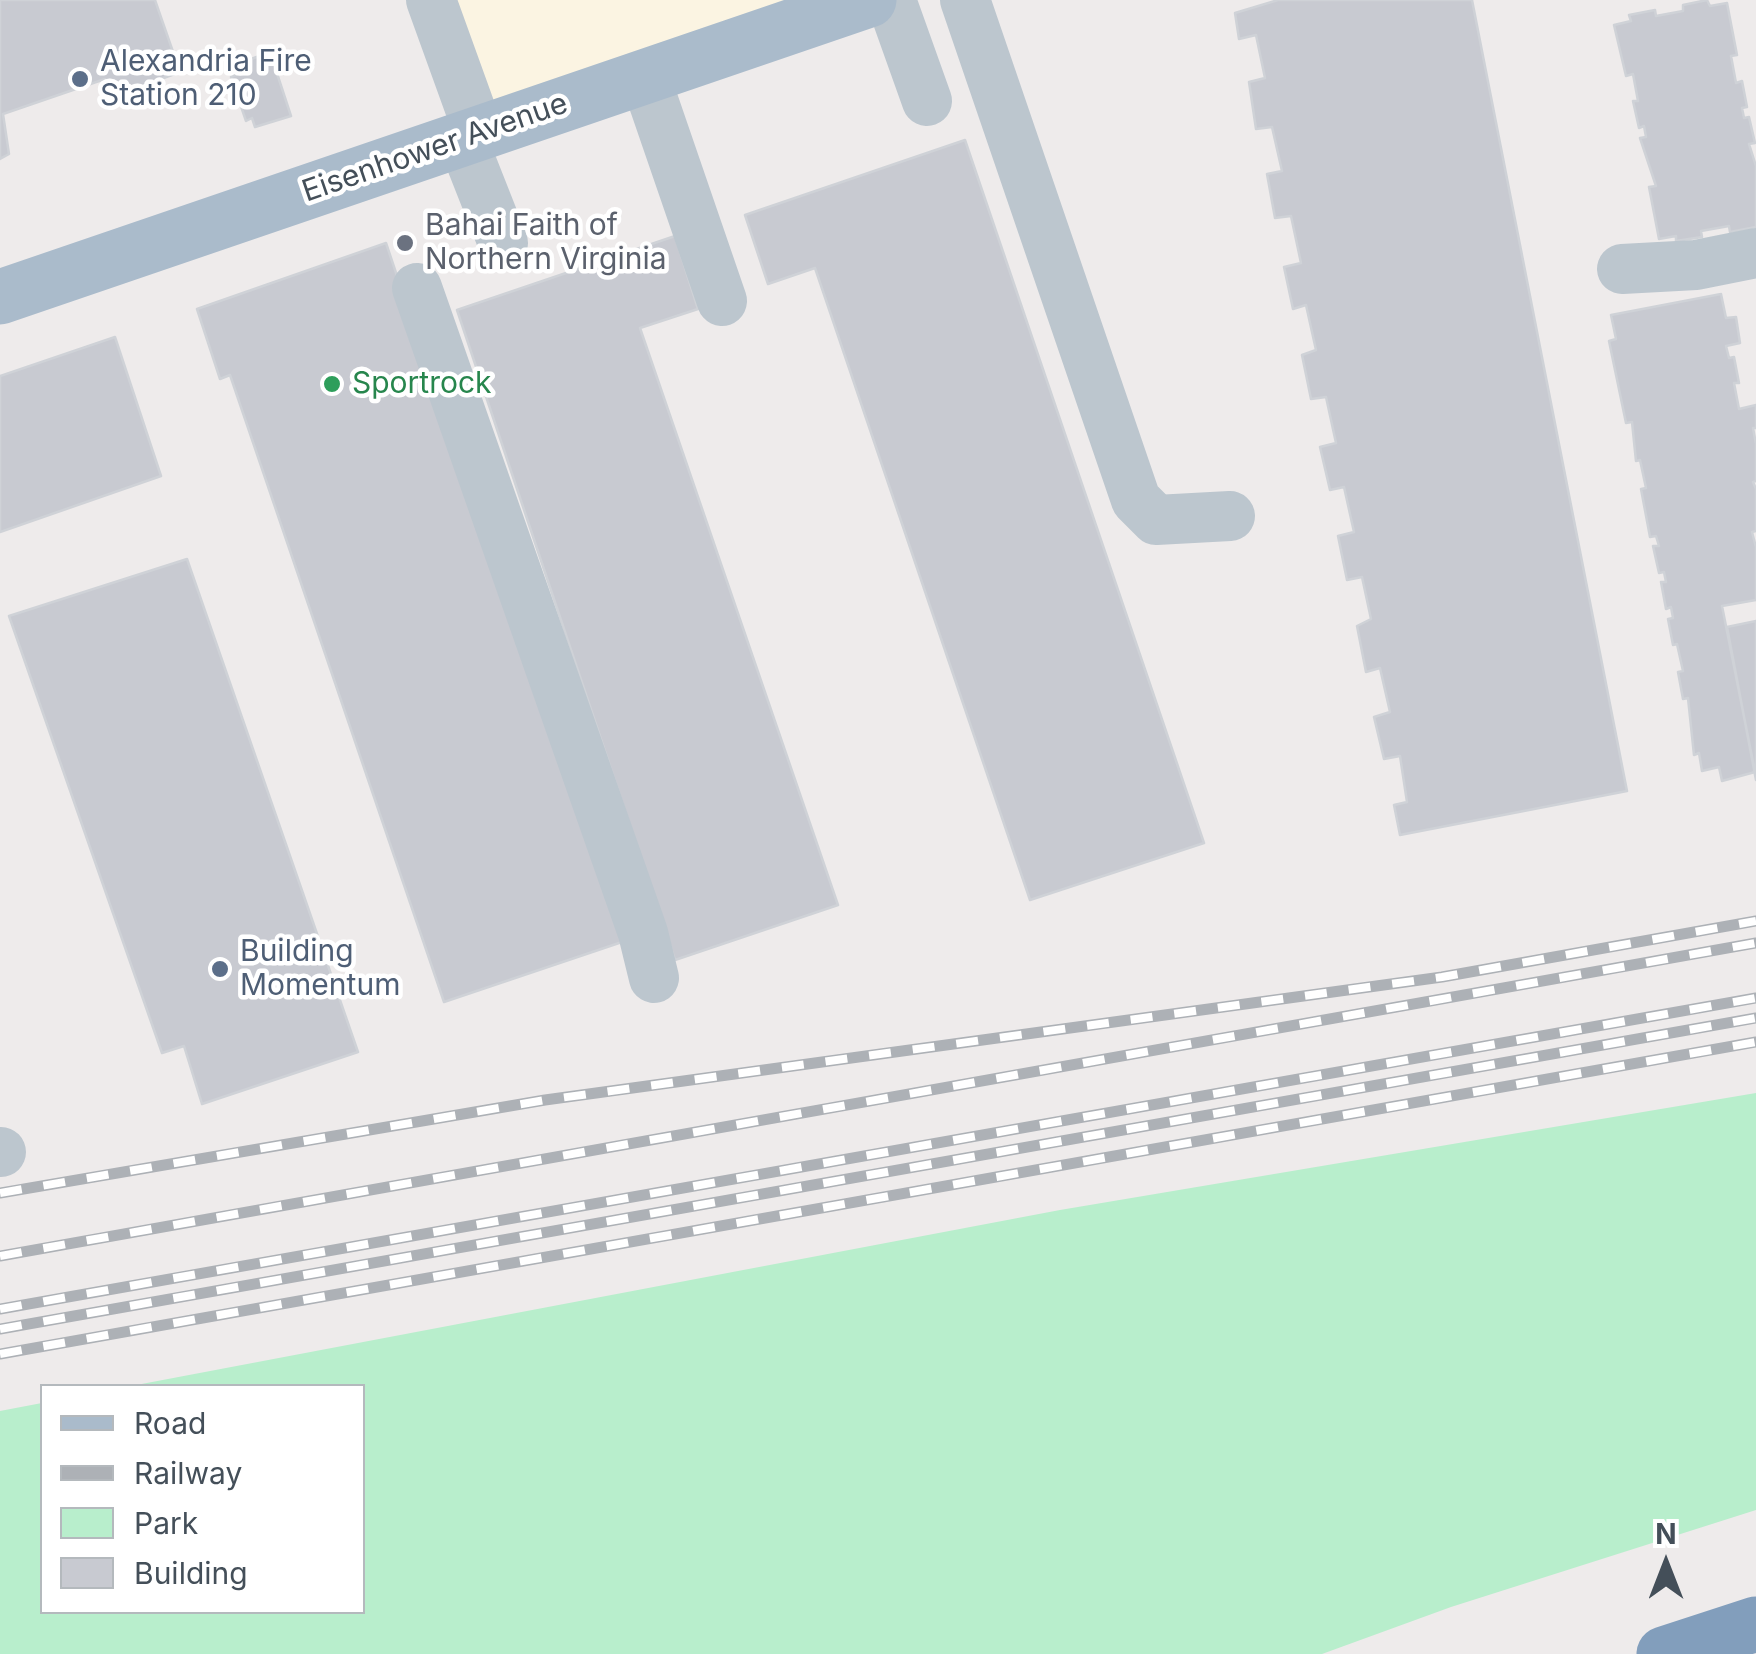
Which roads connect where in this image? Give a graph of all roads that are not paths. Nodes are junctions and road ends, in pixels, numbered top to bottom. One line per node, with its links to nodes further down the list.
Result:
1 (431, 0): 7 (lane)
2 (869, 0): 5 (main road, Eisenhower Avenue)
3 (891, 0): 6 (lane)
4 (965, 0): 14 (lane)
5 (645, 77): 7 (main road, Eisenhower Avenue); 13 (lane)
6 (928, 100)
7 (471, 136): 8 (lane); 12 (main road, Eisenhower Avenue)
8 (502, 243)
9 (1756, 254): 10 (lane)
10 (1622, 269)
11 (418, 288): 15 (lane)
12 (0, 297)
13 (722, 301)
14 (1230, 516)
15 (654, 978)
16 (1756, 1624): 17 (highway)
17 (1664, 1654)

